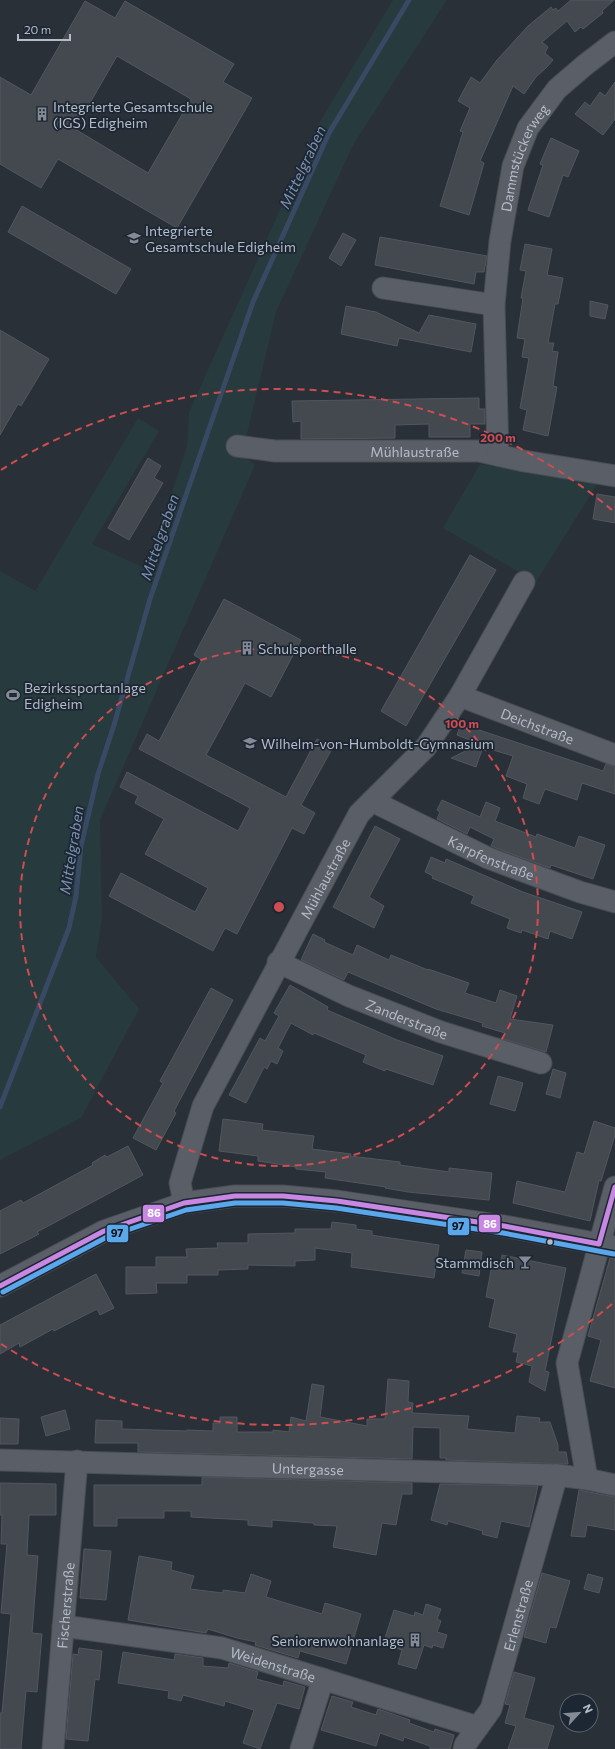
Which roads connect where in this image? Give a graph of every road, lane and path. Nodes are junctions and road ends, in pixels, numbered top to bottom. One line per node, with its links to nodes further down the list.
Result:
1 (615, 42): 3 (street, Dammstückerweg)
2 (383, 288): 3 (street)
3 (494, 305): 5 (street, Dammstückerweg)
4 (237, 446): 5 (street, Mühlaustraße)
5 (498, 455): 6 (street, Mühlaustraße)
6 (615, 476)
7 (524, 582): 8 (street, Mühlaustraße)
8 (460, 696): 9 (street, Deichstraße); 10 (street, Mühlaustraße)
9 (615, 755)
10 (372, 801): 11 (street, Karpfenstraße); 12 (street, Mühlaustraße)
11 (615, 902)
12 (278, 962): 13 (street, Zanderstraße); 15 (street, Mühlaustraße)
13 (541, 1063)
14 (615, 1187): 16 (street)
15 (184, 1203): 16 (street); 17 (street)
16 (607, 1246): 21 (street)
17 (0, 1286)
18 (0, 1460): 19 (street, Untergasse)
19 (77, 1461): 20 (street, Untergasse); 23 (street, Fischerstraße)
20 (557, 1475): 21 (street, Untergasse); 25 (street, Erlenstraße)
21 (587, 1479): 22 (street, Untergasse)
22 (615, 1485)
23 (63, 1626): 24 (street, Weidenstraße); 26 (street, Fischerstraße)
24 (323, 1679): 25 (street, Weidenstraße); 27 (street)
25 (478, 1727): 28 (street, Erlenstraße)
26 (53, 1749)
27 (301, 1749)
28 (464, 1749)

